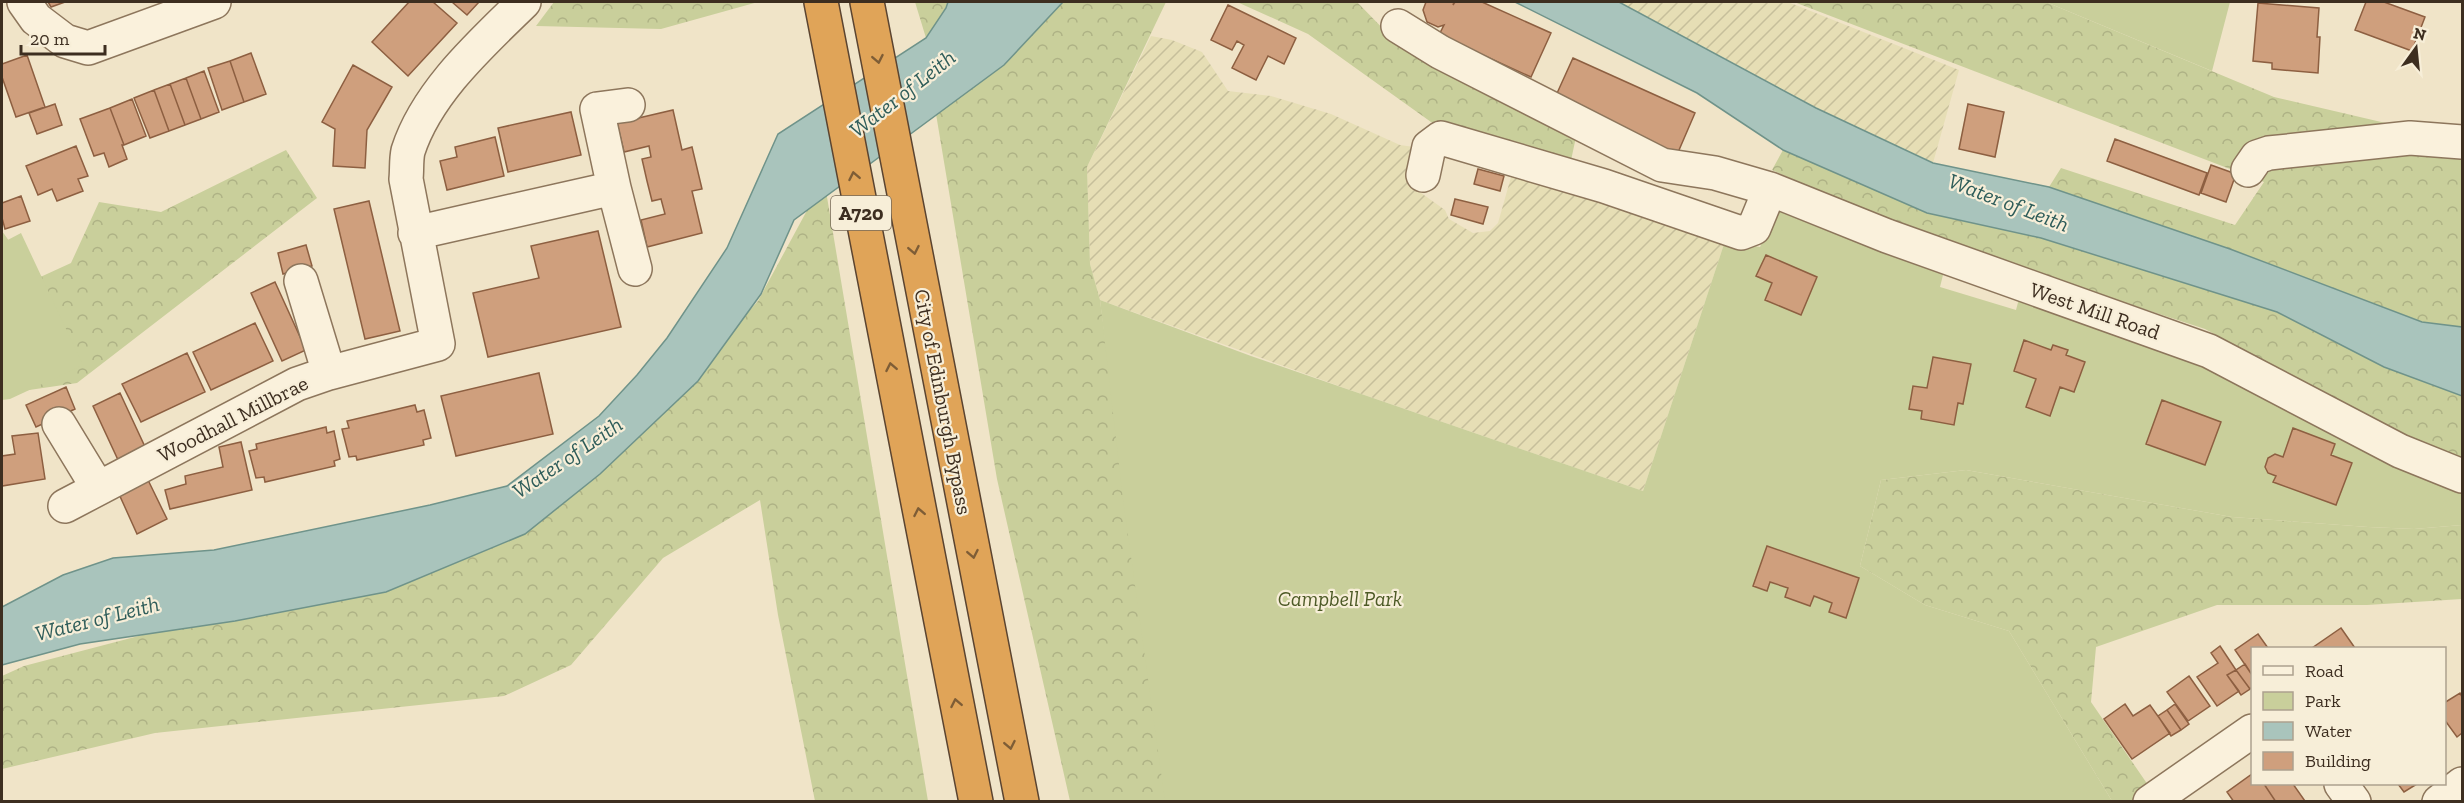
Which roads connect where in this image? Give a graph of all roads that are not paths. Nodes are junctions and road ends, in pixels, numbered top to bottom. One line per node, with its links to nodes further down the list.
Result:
1 (24, 2): 6 (street)
2 (214, 2): 6 (street)
3 (524, 2): 14 (street, Woodhall Millbrae)
4 (821, 2): 25 (highway, A720, one-way to 4)
5 (867, 2): 26 (highway, City of Edinburgh Bypass / A720, one-way to 26)
6 (137, 15)
7 (1398, 26): 13 (street, West Mill Road)
8 (628, 105): 12 (street)
9 (2463, 142): 10 (street)
10 (2248, 170)
11 (1423, 175): 13 (street)
12 (614, 188): 14 (street); 15 (street)
13 (1770, 189): 19 (street, West Mill Road)
14 (415, 233): 17 (street, Woodhall Millbrae)
15 (635, 269)
16 (301, 281): 17 (street)
17 (329, 373): 20 (street, Woodhall Millbrae)
18 (59, 424): 20 (street)
19 (2463, 476)
20 (98, 488): 21 (street, Woodhall Millbrae)
21 (65, 506)
22 (2251, 732): 27 (street)
23 (2463, 784): 29 (street)
24 (2342, 785): 28 (street)
25 (976, 801)
26 (1022, 801)
27 (2150, 801)
28 (2354, 801)
29 (2439, 801)

